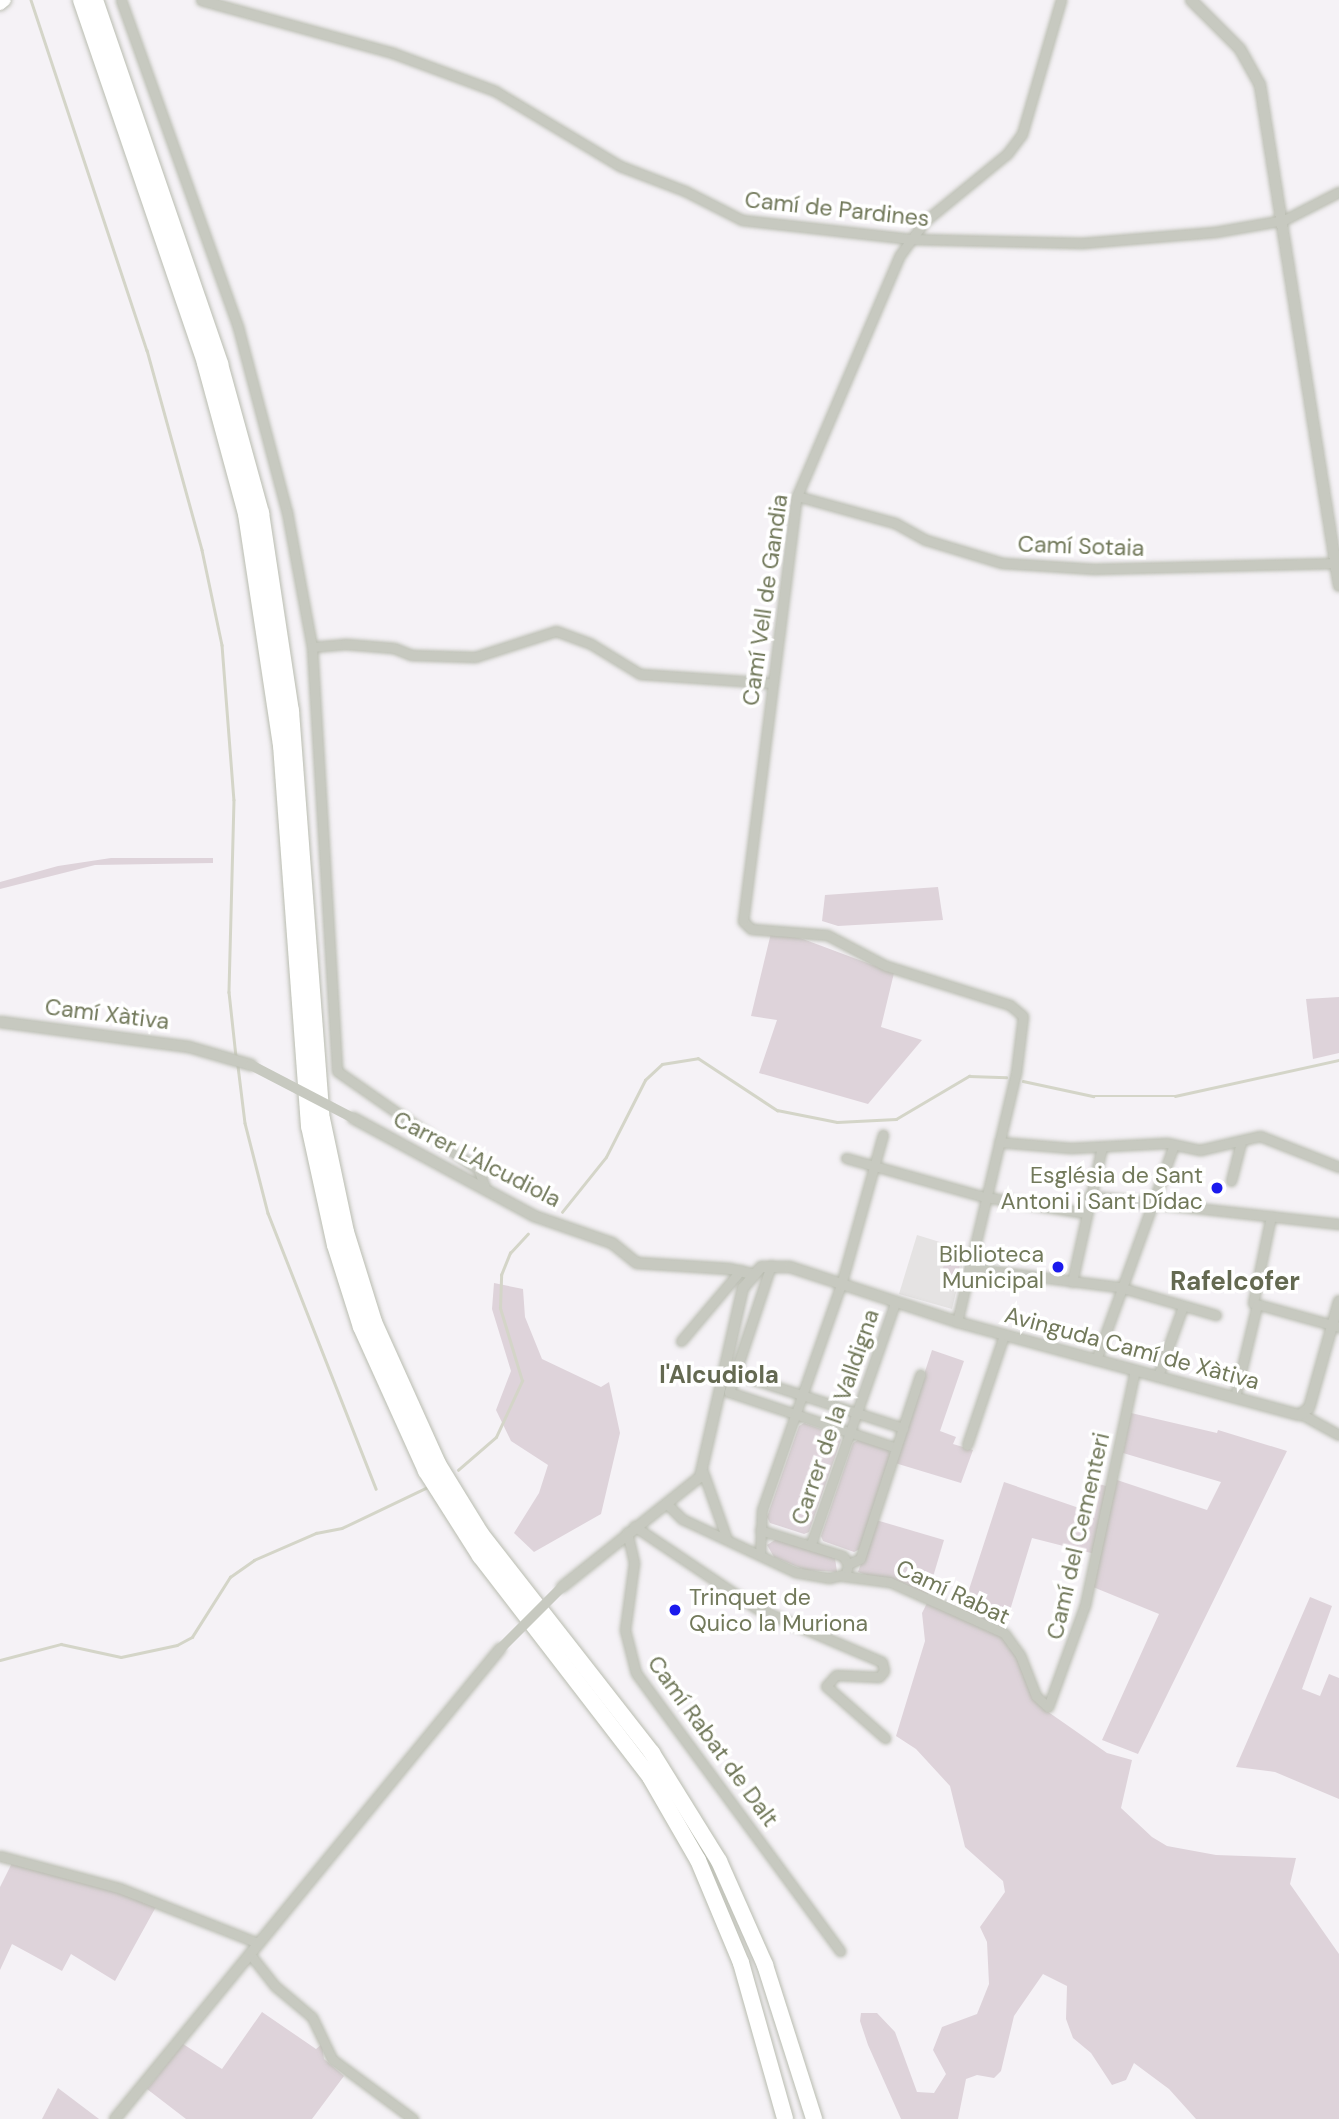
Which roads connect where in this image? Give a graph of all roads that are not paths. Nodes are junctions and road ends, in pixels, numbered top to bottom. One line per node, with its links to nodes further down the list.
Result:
1 (5, 0): 8 (main road)
2 (81, 0): 83 (highway)
3 (95, 0): 84 (highway)
4 (121, 0): 16 (street)
5 (201, 0): 11 (street, Camí de Pardines)
6 (1061, 0): 11 (street, Camí Vell de Gandia)
7 (1191, 0): 10 (street)
8 (0, 4)
9 (1339, 192): 10 (street, Camí de Pardines)
10 (1284, 220): 11 (street, Camí de Pardines); 13 (street)
11 (911, 239): 12 (street, Camí Vell de Gandia)
12 (797, 496): 14 (street, Camí Sotaia); 17 (street, Camí Vell de Gandia)
13 (1334, 528): 14 (street)
14 (1334, 563): 15 (street)
15 (1339, 586)
16 (312, 647): 17 (street); 29 (street)
17 (771, 683): 21 (street, Camí Vell de Gandia)
18 (0, 1023): 19 (street, Camí Xàtiva, bridge)
19 (353, 1118): 29 (street, Carrer L'Alcudiola)
20 (883, 1135): 26 (street)
21 (999, 1142): 24 (street); 31 (street)
22 (1241, 1142): 23 (street); 27 (street); 28 (street)
23 (1174, 1146): 24 (street); 32 (street)
24 (1102, 1147): 30 (street)
25 (846, 1158): 26 (street)
26 (874, 1166): 31 (street); 40 (street)
27 (1339, 1167)
28 (1231, 1181)
29 (485, 1187): 38 (street, Carrer L'Alcudiola)
30 (1089, 1196): 32 (street); 33 (street)
31 (985, 1197): 33 (street); 37 (street)
32 (1154, 1202): 34 (street); 41 (street)
33 (1086, 1213): 39 (street)
34 (1271, 1216): 35 (street); 45 (street)
35 (1339, 1224)
36 (771, 1265): 38 (street); 40 (street, Avinguda Camí de Xàtiva); 53 (street)
37 (969, 1268): 39 (street); 47 (street)
38 (746, 1272): 50 (street); 66 (street)
39 (1072, 1282): 41 (street)
40 (841, 1285): 43 (street, Avinguda Camí de Xàtiva); 56 (street)
41 (1122, 1289): 44 (street); 51 (street)
42 (1339, 1301): 48 (street)
43 (895, 1303): 47 (street, Avinguda Camí de Xàtiva); 58 (street, Carrer de la Valldigna)
44 (1183, 1306): 46 (street); 55 (street)
45 (1260, 1306): 48 (street); 57 (street)
46 (1216, 1315)
47 (957, 1322): 49 (street, Avinguda Camí de Xàtiva)
48 (1336, 1326): 59 (street)
49 (1004, 1335): 51 (street, Avinguda Camí de Xàtiva); 64 (street)
50 (681, 1341)
51 (1096, 1360): 52 (street, Avinguda Camí de Xàtiva)
52 (1135, 1370): 55 (street, Avinguda Camí de Xàtiva); 75 (street, Camí del Cementeri)
53 (734, 1373): 56 (street); 60 (street)
54 (920, 1376): 61 (street)
55 (1158, 1377): 57 (street, Avinguda Camí de Xàtiva)
56 (802, 1395): 58 (street); 60 (street)
57 (1235, 1397): 59 (street, Avinguda Camí de Xàtiva)
58 (857, 1413): 61 (street); 62 (street, Carrer de la Valldigna)
59 (1301, 1414): 63 (street, Avinguda Camí de Xàtiva)
60 (795, 1415): 62 (street); 69 (street)
61 (903, 1428): 65 (street)
62 (850, 1432): 65 (street); 71 (street, Carrer de la Valldigna)
63 (1339, 1435)
64 (967, 1445)
65 (896, 1448): 73 (street)
66 (703, 1472): 67 (street); 70 (street)
67 (666, 1503): 68 (street); 70 (street, Camí Rabat)
68 (631, 1529): 76 (street); 78 (street, bridge); 79 (street, Camí Rabat de Dalt)
69 (760, 1530): 71 (street); 72 (street)
70 (726, 1537): 72 (street, Camí Rabat)
71 (811, 1544): 73 (street)
72 (760, 1554): 74 (street, Camí Rabat)
73 (848, 1564): 74 (street)
74 (844, 1576): 75 (street, Camí Rabat)
75 (1048, 1707)
76 (886, 1738)
77 (0, 1856): 78 (street)
78 (258, 1943): 80 (street)
79 (840, 1951)
80 (249, 1954): 81 (street); 82 (street)
81 (116, 2119)
82 (413, 2119)
83 (785, 2119)
84 (814, 2119)

